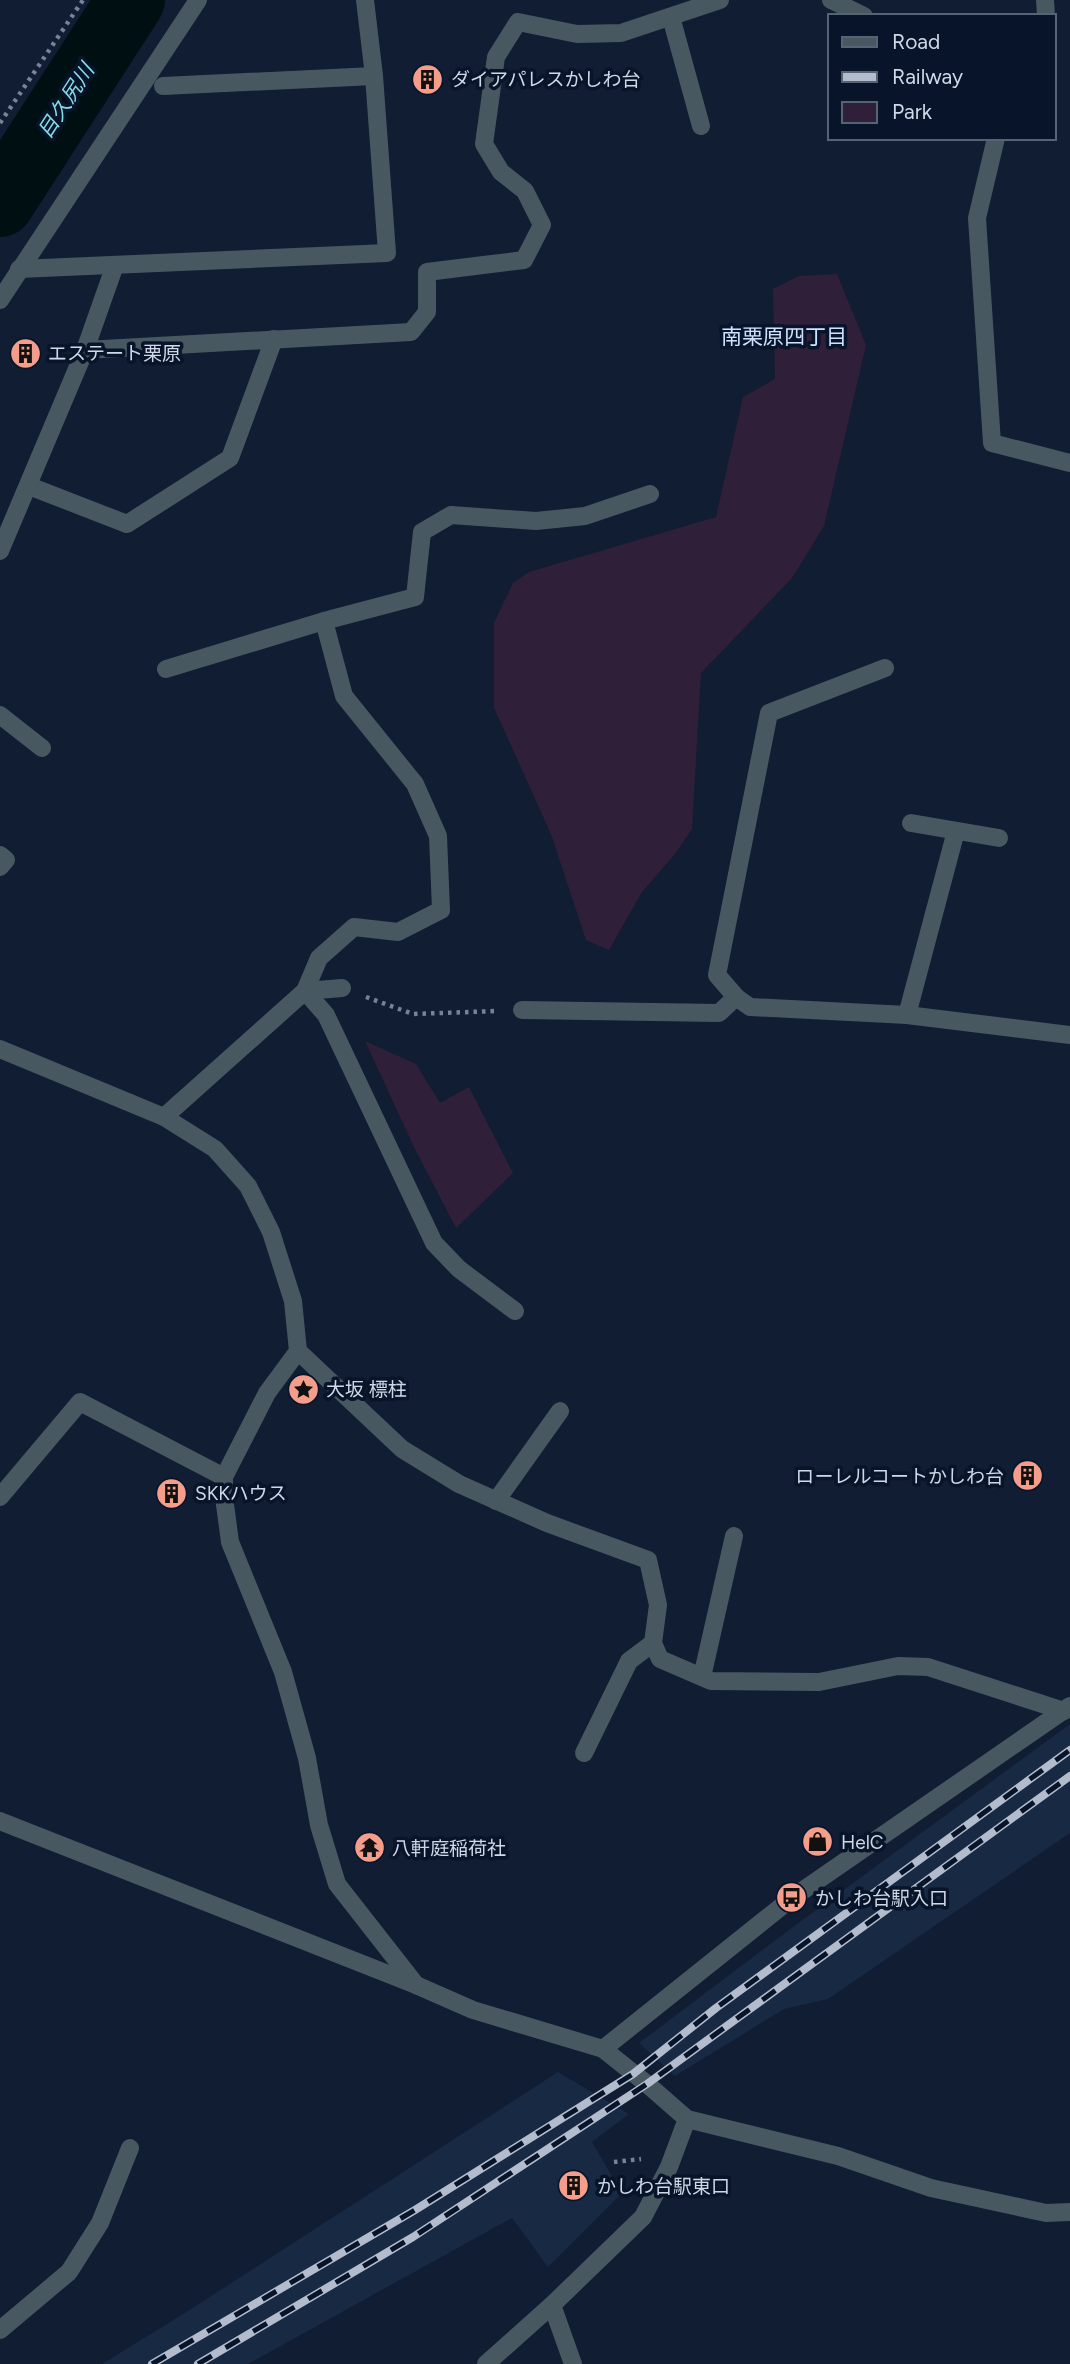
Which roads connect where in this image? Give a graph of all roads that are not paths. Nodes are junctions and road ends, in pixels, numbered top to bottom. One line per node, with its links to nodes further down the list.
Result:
1 (198, 0): 13 (street)
2 (365, 0): 8 (street)
3 (720, 0): 5 (street)
4 (831, 0): 6 (street)
5 (695, 4): 7 (street)
6 (860, 14)
7 (671, 17): 10 (street); 15 (street)
8 (374, 76): 9 (street); 12 (street)
9 (163, 86)
10 (701, 126)
11 (996, 140): 17 (street)
12 (116, 265): 13 (street); 16 (street)
13 (19, 269): 14 (street)
14 (0, 300)
15 (274, 339): 16 (street); 18 (street)
16 (85, 350): 18 (street)
17 (1070, 463)
18 (29, 486): 20 (street)
19 (650, 494): 21 (street)
20 (0, 551)
21 (324, 621): 23 (street); 32 (street)
22 (885, 668): 33 (street)
23 (166, 669)
24 (0, 715): 25 (street)
25 (42, 748)
26 (911, 823): 27 (street)
27 (956, 831): 28 (street); 35 (street)
28 (999, 838)
29 (0, 855): 30 (street)
30 (0, 867)
31 (342, 988): 32 (street)
32 (305, 990): 38 (street); 39 (street)
33 (736, 997): 34 (street); 35 (street)
34 (522, 1010)
35 (907, 1015): 36 (street)
36 (1070, 1035)
37 (0, 1049): 38 (street)
38 (164, 1117): 40 (street)
39 (515, 1311)
40 (298, 1351): 42 (street); 44 (street)
41 (560, 1411): 44 (street)
42 (224, 1476): 43 (street); 51 (street)
43 (0, 1497)
44 (496, 1501): 46 (street)
45 (734, 1536): 47 (street)
46 (653, 1643): 47 (street); 49 (street)
47 (702, 1677): 48 (street)
48 (1067, 1708): 52 (street)
49 (584, 1752)
50 (0, 1821): 51 (street)
51 (416, 1985): 52 (street)
52 (603, 2049): 53 (street)
53 (687, 2119): 55 (street); 56 (street)
54 (130, 2148): 57 (street)
55 (1070, 2212)
56 (552, 2305): 58 (street); 59 (street)
57 (0, 2330)
58 (486, 2364)
59 (573, 2364)

